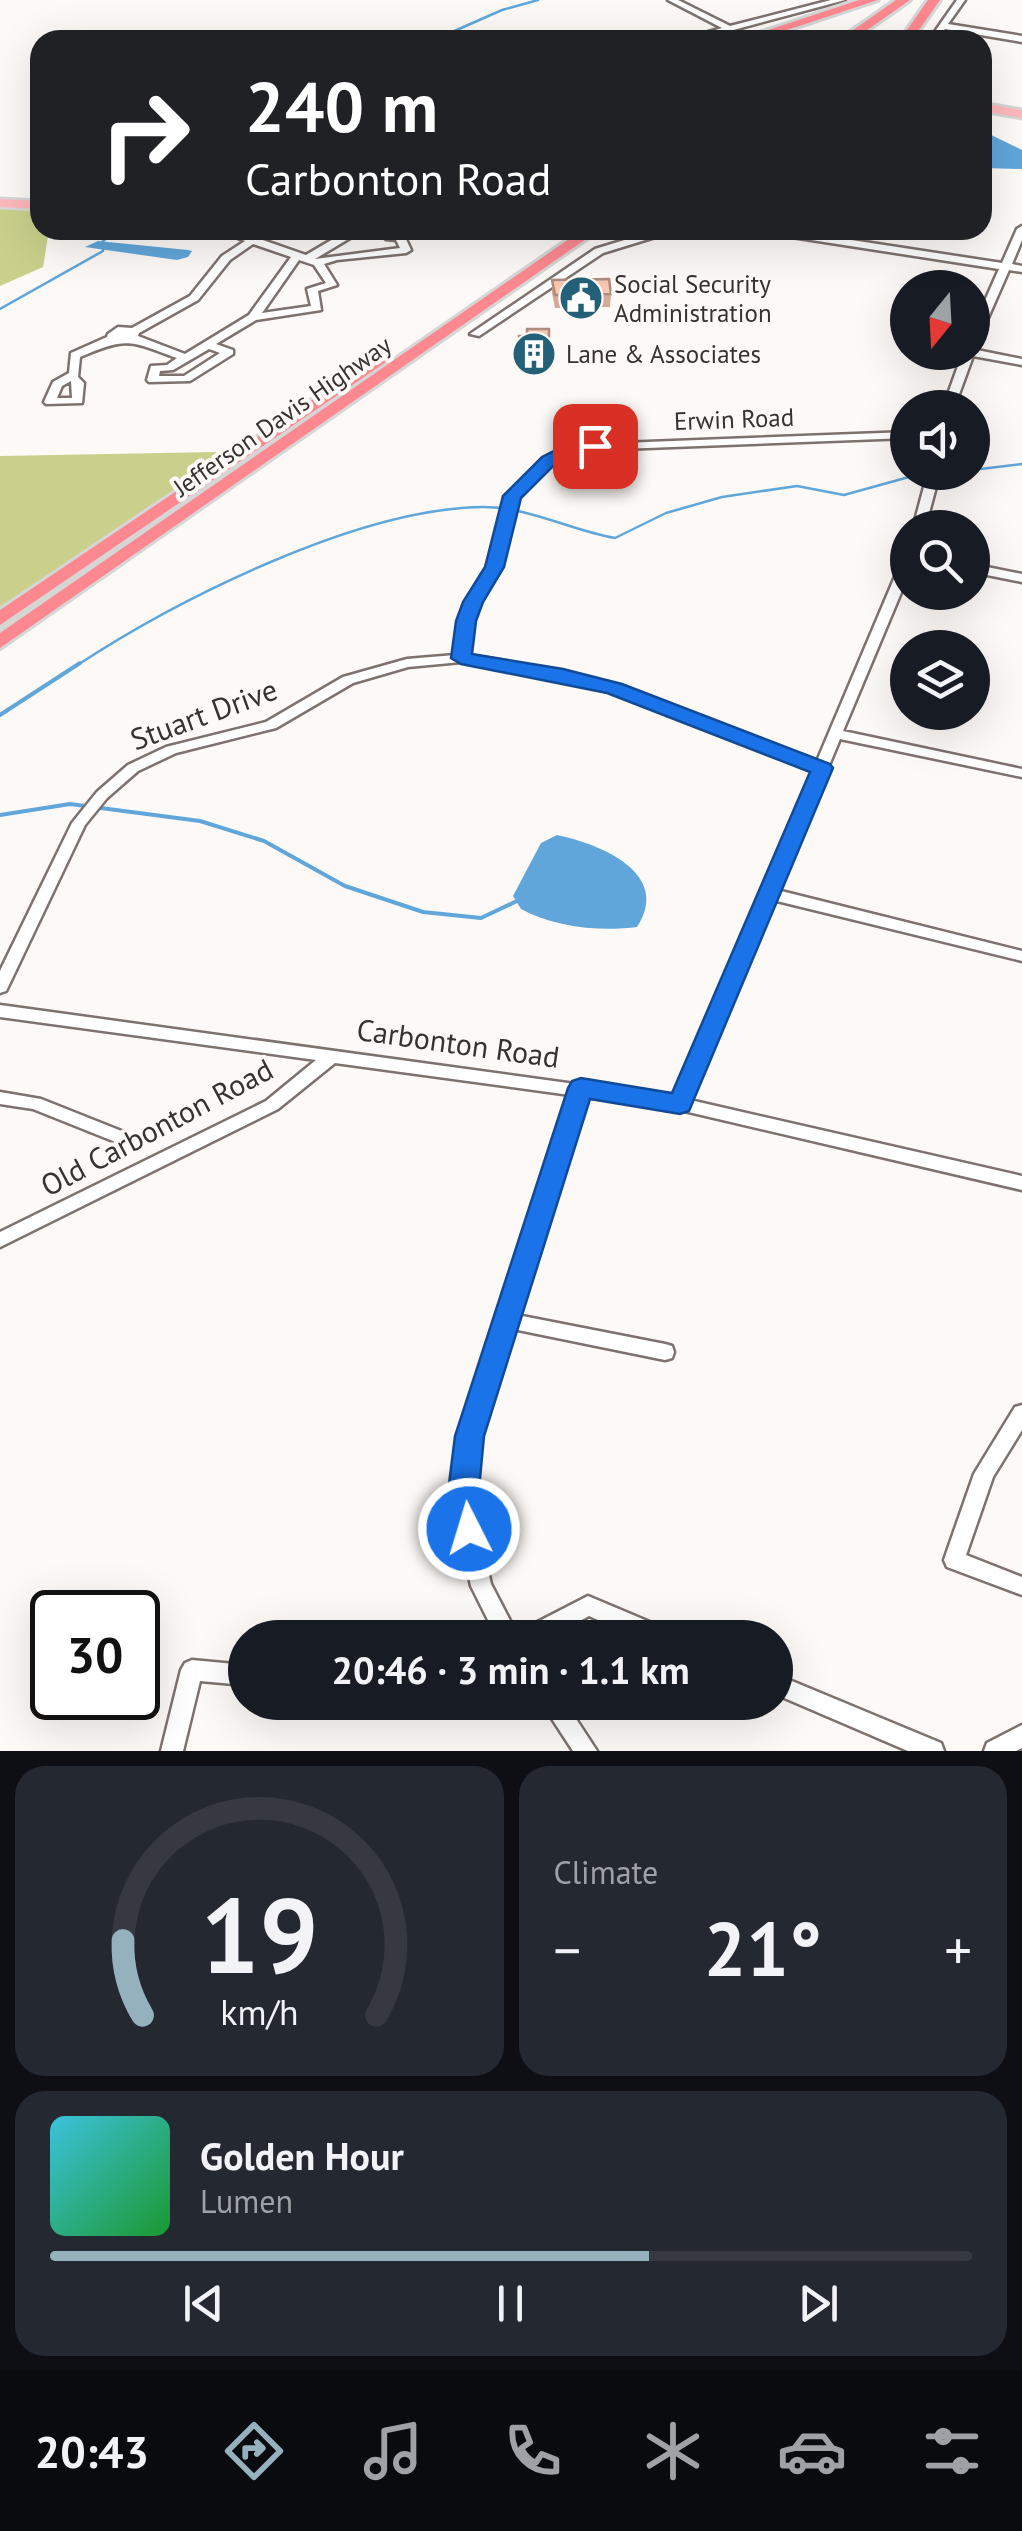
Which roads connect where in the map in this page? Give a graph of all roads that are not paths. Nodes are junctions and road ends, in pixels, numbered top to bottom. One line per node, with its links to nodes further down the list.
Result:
1 (672, 0): 9 (street)
2 (842, 0): 9 (street)
3 (872, 0): 11 (highway)
4 (904, 0): 12 (highway)
5 (923, 0): 13 (highway)
6 (934, 0): 14 (highway)
7 (961, 0): 8 (street)
8 (942, 26): 15 (street); 16 (street)
9 (730, 29): 10 (street)
10 (726, 30)
11 (776, 30)
12 (860, 30)
13 (880, 30)
14 (913, 30)
15 (939, 30)
16 (967, 30)
17 (992, 34): 18 (street)
18 (1022, 39)
19 (992, 109): 20 (main road)
20 (1022, 114)
21 (0, 203): 22 (main road)
22 (30, 204)
23 (1022, 228): 32 (street)
24 (252, 240): 31 (street); 37 (street)
25 (340, 240): 31 (street)
26 (401, 240): 31 (street)
27 (559, 240): 47 (highway, Jefferson Davis Highway)
28 (559, 240): 48 (highway, Jefferson Davis Highway)
29 (635, 240): 36 (street)
30 (833, 240): 32 (street)
31 (307, 260): 35 (street); 35 (street)
32 (1006, 266): 33 (street); 34 (street)
33 (1022, 269)
34 (990, 302)
35 (253, 317): 38 (street)
36 (475, 334)
37 (132, 335): 40 (street); 42 (street)
38 (206, 344): 40 (street); 40 (street)
39 (990, 356): 41 (street)
40 (184, 357)
41 (1022, 362)
42 (73, 377)
43 (890, 436): 49 (street, Erwin Road)
44 (990, 572): 45 (street)
45 (1022, 578)
46 (890, 604): 50 (street)
47 (0, 619)
48 (0, 642)
49 (461, 658): 51 (street, Stuart Drive); 55 (street, Stuart Drive)
50 (837, 734): 51 (street); 52 (street)
51 (822, 768): 53 (street)
52 (1022, 774)
53 (766, 894): 54 (street); 60 (street)
54 (1022, 956)
55 (0, 987)
56 (0, 1011): 57 (street, Carbonton Road)
57 (334, 1055): 58 (street, Carbonton Road); 63 (street, Old Carbonton Road)
58 (581, 1088): 60 (street, Carbonton Road); 64 (street)
59 (0, 1098): 61 (street)
60 (680, 1104): 62 (street, Carbonton Road)
61 (118, 1137)
62 (1022, 1184)
63 (0, 1240)
64 (504, 1320): 65 (street); 68 (street)
65 (665, 1352)
66 (1022, 1414): 67 (street)
67 (1022, 1586)
68 (499, 1620)
69 (561, 1620): 70 (street)
70 (621, 1620)
71 (228, 1673): 75 (street)
72 (793, 1692): 77 (street)
73 (564, 1720): 76 (street)
74 (1022, 1736): 78 (street)
75 (172, 1751)
76 (586, 1751)
77 (933, 1751)
78 (995, 1751)

